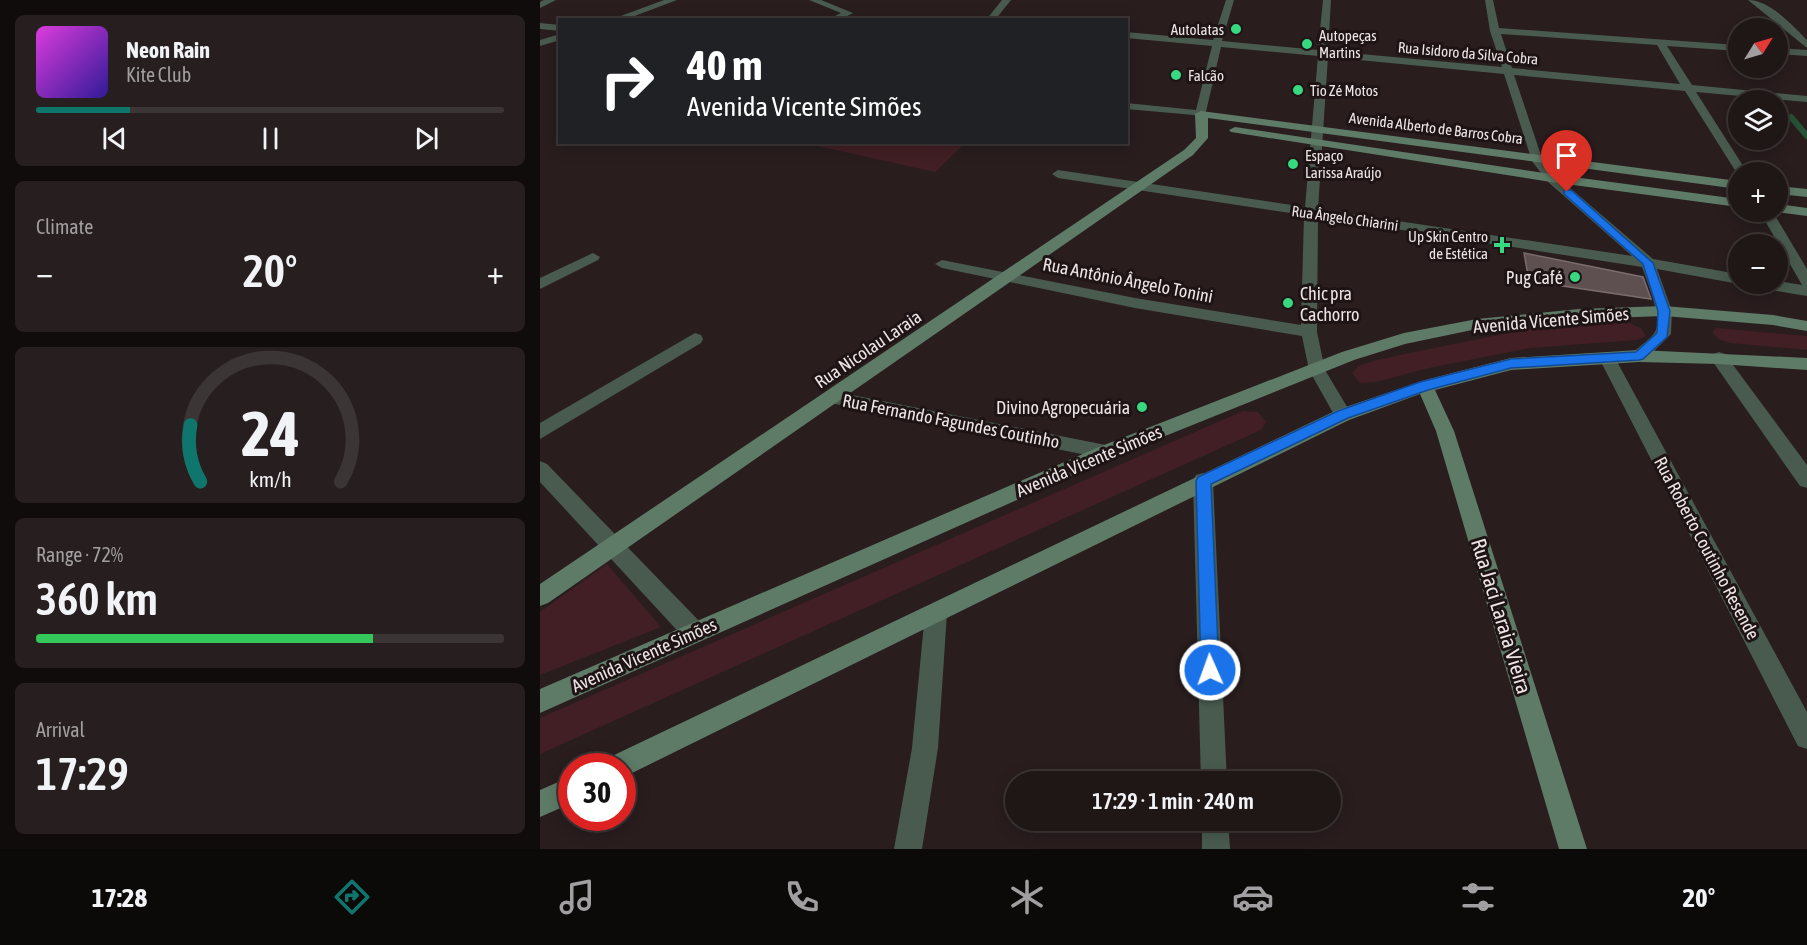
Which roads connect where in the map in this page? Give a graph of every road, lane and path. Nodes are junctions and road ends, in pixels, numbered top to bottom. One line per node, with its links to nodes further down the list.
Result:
1 (552, 0): 9 (street)
2 (673, 0): 10 (street)
3 (813, 0): 11 (street)
4 (1007, 0): 12 (street)
5 (1230, 0): 19 (street)
6 (1327, 0): 25 (street)
7 (1489, 0): 15 (street)
8 (1752, 0): 21 (street)
9 (540, 4)
10 (620, 18)
11 (837, 18)
12 (992, 18)
13 (540, 26): 14 (street)
14 (558, 28)
15 (1495, 31): 20 (street); 26 (street)
16 (1128, 35): 19 (street, Rua Isidoro da Silva Cobra)
17 (558, 38): 18 (street)
18 (540, 43)
19 (1217, 43): 25 (street, Rua Isidoro da Silva Cobra); 30 (street)
20 (1660, 43): 22 (street); 27 (street)
21 (1807, 45)
22 (1728, 47)
23 (1788, 52): 24 (street)
24 (1807, 53)
25 (1322, 54): 26 (street, Rua Isidoro da Silva Cobra); 31 (street)
26 (1508, 72): 27 (street, Rua Isidoro da Silva Cobra); 33 (street)
27 (1687, 88): 28 (street, Rua Isidoro da Silva Cobra); 34 (street)
28 (1807, 99)
29 (1128, 106): 30 (street)
30 (1202, 119): 31 (street, Avenida Alberto de Barros Cobra); 32 (street, Avenida Alberto de Barros Cobra); 38 (street, Rua Nicolau Laraia)
31 (1316, 129): 32 (street); 33 (street, Avenida Alberto de Barros Cobra)
32 (1315, 144): 36 (street, Avenida Alberto de Barros Cobra); 44 (street)
33 (1536, 158): 36 (street); 37 (street, Avenida Alberto de Barros Cobra)
34 (1735, 162)
35 (1058, 174): 38 (street, Rua Ângelo Chiarini)
36 (1551, 178): 41 (street, Avenida Alberto de Barros Cobra); 47 (street)
37 (1728, 183)
38 (1139, 187): 44 (street, Rua Ângelo Chiarini); 49 (street, Rua Nicolau Laraia)
39 (1788, 190): 40 (street)
40 (1807, 193)
41 (1728, 202)
42 (1788, 209): 43 (street)
43 (1807, 212)
44 (1311, 213): 47 (street, Rua Ângelo Chiarini); 57 (street)
45 (1773, 222): 51 (street)
46 (593, 257): 52 (street)
47 (1648, 263): 50 (street, Rua Ângelo Chiarini); 55 (street)
48 (942, 264): 49 (street, Rua Antônio Ângelo Tonini)
49 (1008, 277): 57 (street, Rua Antônio Ângelo Tonini); 65 (street, Rua Nicolau Laraia)
50 (1728, 277)
51 (1807, 282)
52 (540, 284)
53 (1788, 288): 54 (street)
54 (1807, 291)
55 (1664, 311): 56 (street, Avenida Vicente Simões); 59 (street); 63 (street, Avenida Vicente Simões)
56 (1807, 326)
57 (1309, 332): 63 (street)
58 (695, 339): 67 (street)
59 (1639, 356): 60 (street); 61 (street)
60 (1607, 358): 64 (street); 77 (street, Rua Roberto Coutinho Resende)
61 (1719, 358): 62 (street); 70 (street)
62 (1807, 364)
63 (1317, 370): 66 (street); 68 (street, Avenida Vicente Simões)
64 (1425, 386): 66 (street); 86 (street, Rua Jaci Laraia Vieira)
65 (832, 397): 68 (street, Rua Fernando Fagundes Coutinho); 72 (street, Rua Nicolau Laraia)
66 (1343, 415): 71 (street)
67 (540, 432)
68 (1106, 452): 75 (street, Avenida Vicente Simões)
69 (540, 469): 72 (street)
70 (1807, 480)
71 (1203, 481): 74 (street); 80 (street)
72 (612, 547): 73 (street, Rua Nicolau Laraia); 75 (street)
73 (540, 596)
74 (936, 614): 79 (street); 84 (street)
75 (694, 632): 76 (street, Avenida Vicente Simões)
76 (540, 701)
77 (1797, 701): 78 (street, Rua Roberto Coutinho Resende)
78 (1807, 737)
79 (636, 758)
80 (1214, 771)
81 (558, 796): 82 (street)
82 (540, 804)
83 (1215, 831): 85 (street)
84 (908, 849)
85 (1216, 849)
86 (1573, 849)

